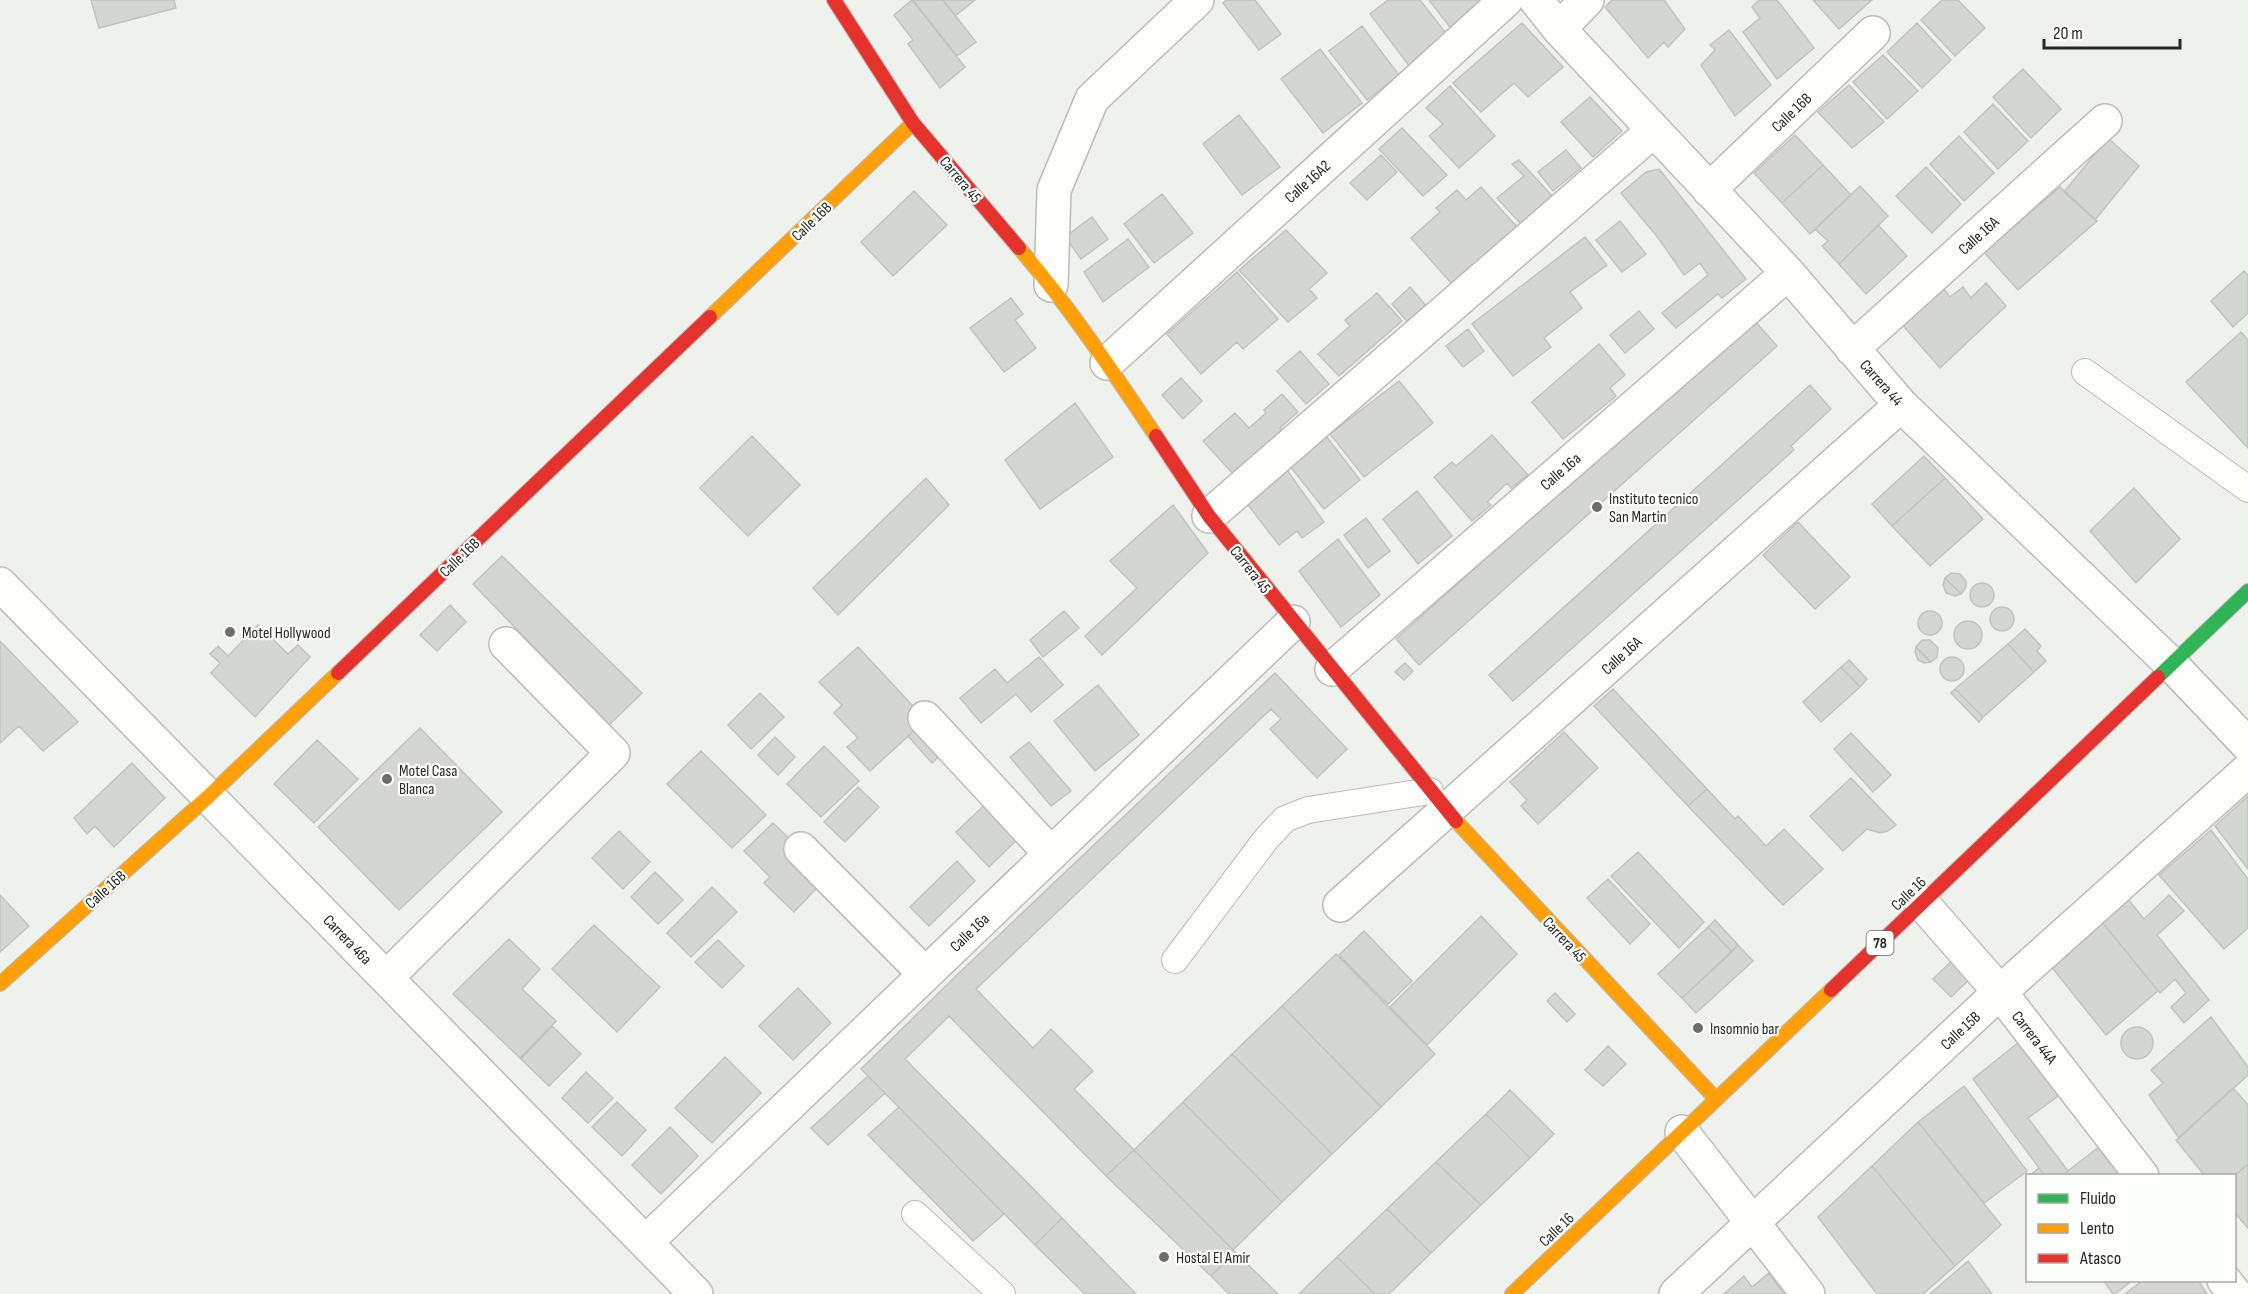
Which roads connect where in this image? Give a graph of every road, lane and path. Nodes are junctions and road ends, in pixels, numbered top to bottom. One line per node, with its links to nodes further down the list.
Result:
1 (1197, 0): 13 (street)
2 (1506, 0): 15 (street, Calle 16A2)
3 (1536, 0): 6 (street, Carrera 44)
4 (1587, 0): 6 (street)
5 (845, 4): 9 (main road, Carrera 45)
6 (1559, 29): 10 (street, Carrera 44)
7 (1873, 33): 11 (street, Calle 16B)
8 (2105, 121): 14 (street, Calle 16A)
9 (913, 123): 13 (main road, Carrera 45); 29 (main road, Calle 16B)
10 (1654, 130): 11 (street, Carrera 44); 19 (street)
11 (1708, 190): 12 (street, Carrera 44)
12 (1788, 273): 14 (street, Carrera 44); 25 (street, Calle 16a)
13 (1051, 285): 15 (main road, Carrera 45)
14 (1852, 349): 17 (street, Carrera 44)
15 (1107, 363): 19 (main road, Carrera 45)
16 (2085, 372): 18 (lane)
17 (1902, 405): 24 (street, Carrera 44); 30 (street, Calle 16A)
18 (2248, 489)
19 (1209, 516): 22 (main road, Carrera 45)
20 (0, 584): 29 (street, Carrera 46a)
21 (2248, 591): 24 (main road, Calle 16 / 78)
22 (1293, 622): 25 (main road, Carrera 45); 32 (street, Calle 16a)
23 (506, 644): 37 (street)
24 (2171, 664): 27 (street, Carrera 44); 33 (main road, Calle 16 / 78)
25 (1332, 669): 30 (main road, Carrera 45)
26 (925, 718): 32 (street)
27 (2248, 745)
28 (2248, 770): 39 (street, Calle 15B)
29 (208, 796): 37 (street, Carrera 46a); 38 (main road, Calle 16B)
30 (1438, 801): 34 (street, Calle 16A); 35 (lane); 40 (main road, Carrera 45)
31 (801, 849): 36 (street)
32 (1051, 854): 36 (street, Calle 16a)
33 (1922, 903): 39 (street, Carrera 44A); 40 (main road, Calle 16 / 78)
34 (1340, 905)
35 (1175, 960)
36 (925, 974): 45 (street, Calle 16a)
37 (386, 978): 45 (street, Carrera 46a)
38 (0, 984)
39 (2000, 992): 42 (street, Carrera 44A); 44 (street, Calle 15B)
40 (1716, 1099): 41 (main road, Calle 16 / 78)
41 (1682, 1132): 44 (street); 47 (main road, Calle 16 / 78)
42 (2140, 1174)
43 (915, 1214): 49 (lane)
44 (1753, 1224): 50 (street, Calle 15B); 51 (street)
45 (646, 1242): 48 (street, Carrera 46a)
46 (2225, 1282): 52 (street)
47 (1525, 1290)
48 (696, 1294)
49 (1002, 1294)
50 (1676, 1294)
51 (1808, 1294)
52 (2235, 1294)

